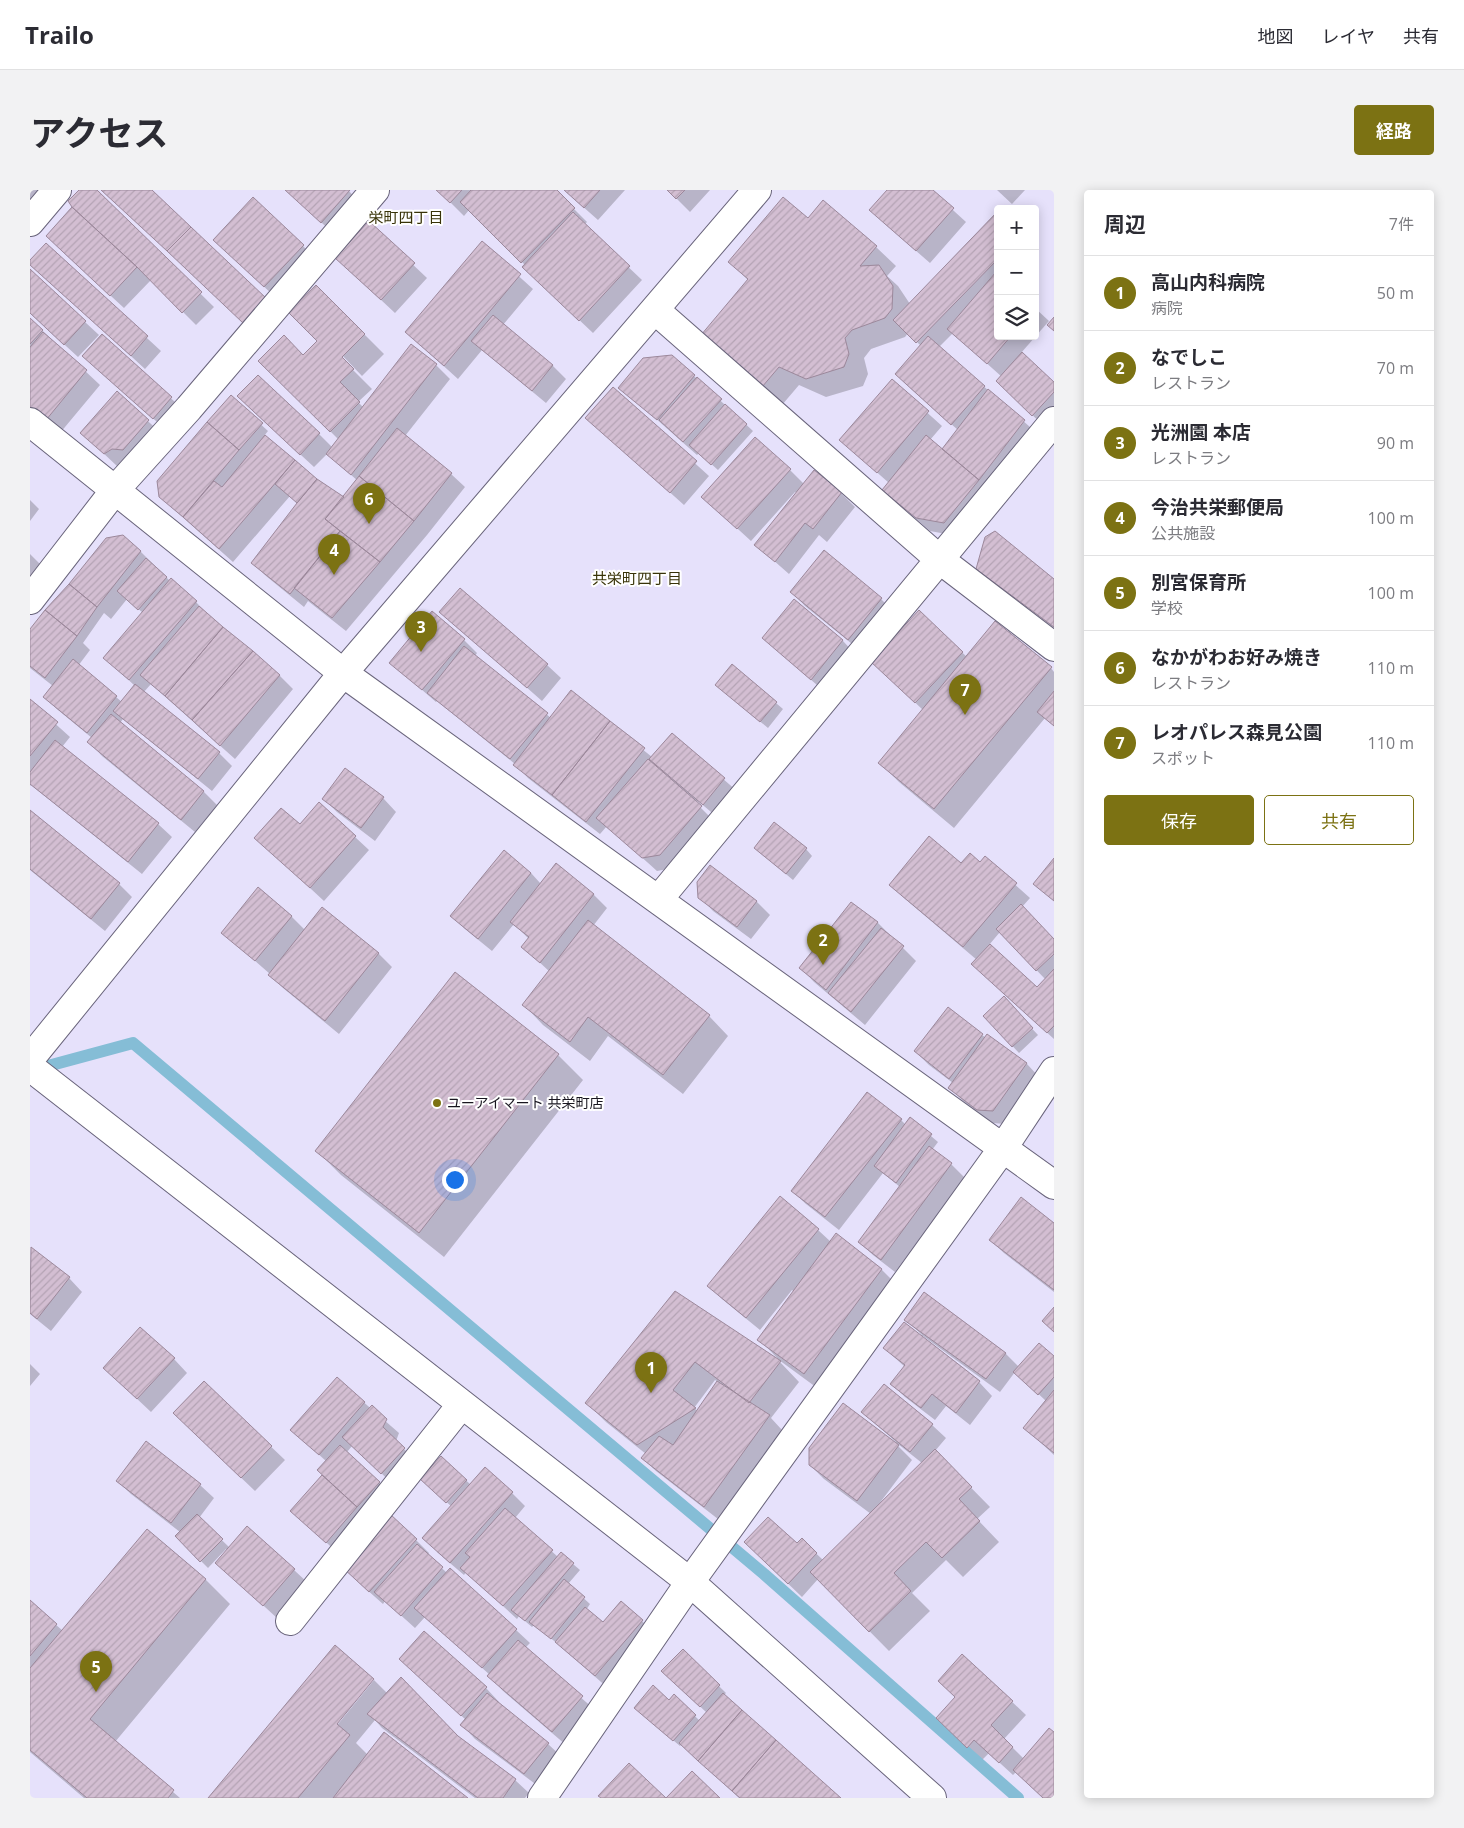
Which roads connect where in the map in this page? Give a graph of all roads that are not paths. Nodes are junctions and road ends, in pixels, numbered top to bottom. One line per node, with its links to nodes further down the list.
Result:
1 (57, 190): 4 (street)
2 (375, 190): 8 (street)
3 (757, 190): 5 (street)
4 (30, 222)
5 (655, 310): 9 (street); 12 (street)
6 (1054, 421): 9 (street)
7 (30, 422): 8 (street)
8 (116, 490): 10 (street); 12 (street)
9 (939, 560): 11 (street); 13 (street)
10 (30, 600)
11 (1054, 647)
12 (343, 672): 13 (street); 14 (street)
13 (658, 900): 17 (street)
14 (30, 1059)
15 (30, 1067): 19 (street)
16 (1054, 1071): 17 (street)
17 (1003, 1148): 18 (street); 20 (street)
18 (1054, 1185)
19 (462, 1404): 20 (street); 21 (street)
20 (690, 1582): 22 (street); 23 (street)
21 (290, 1621)
22 (542, 1798)
23 (932, 1798)

